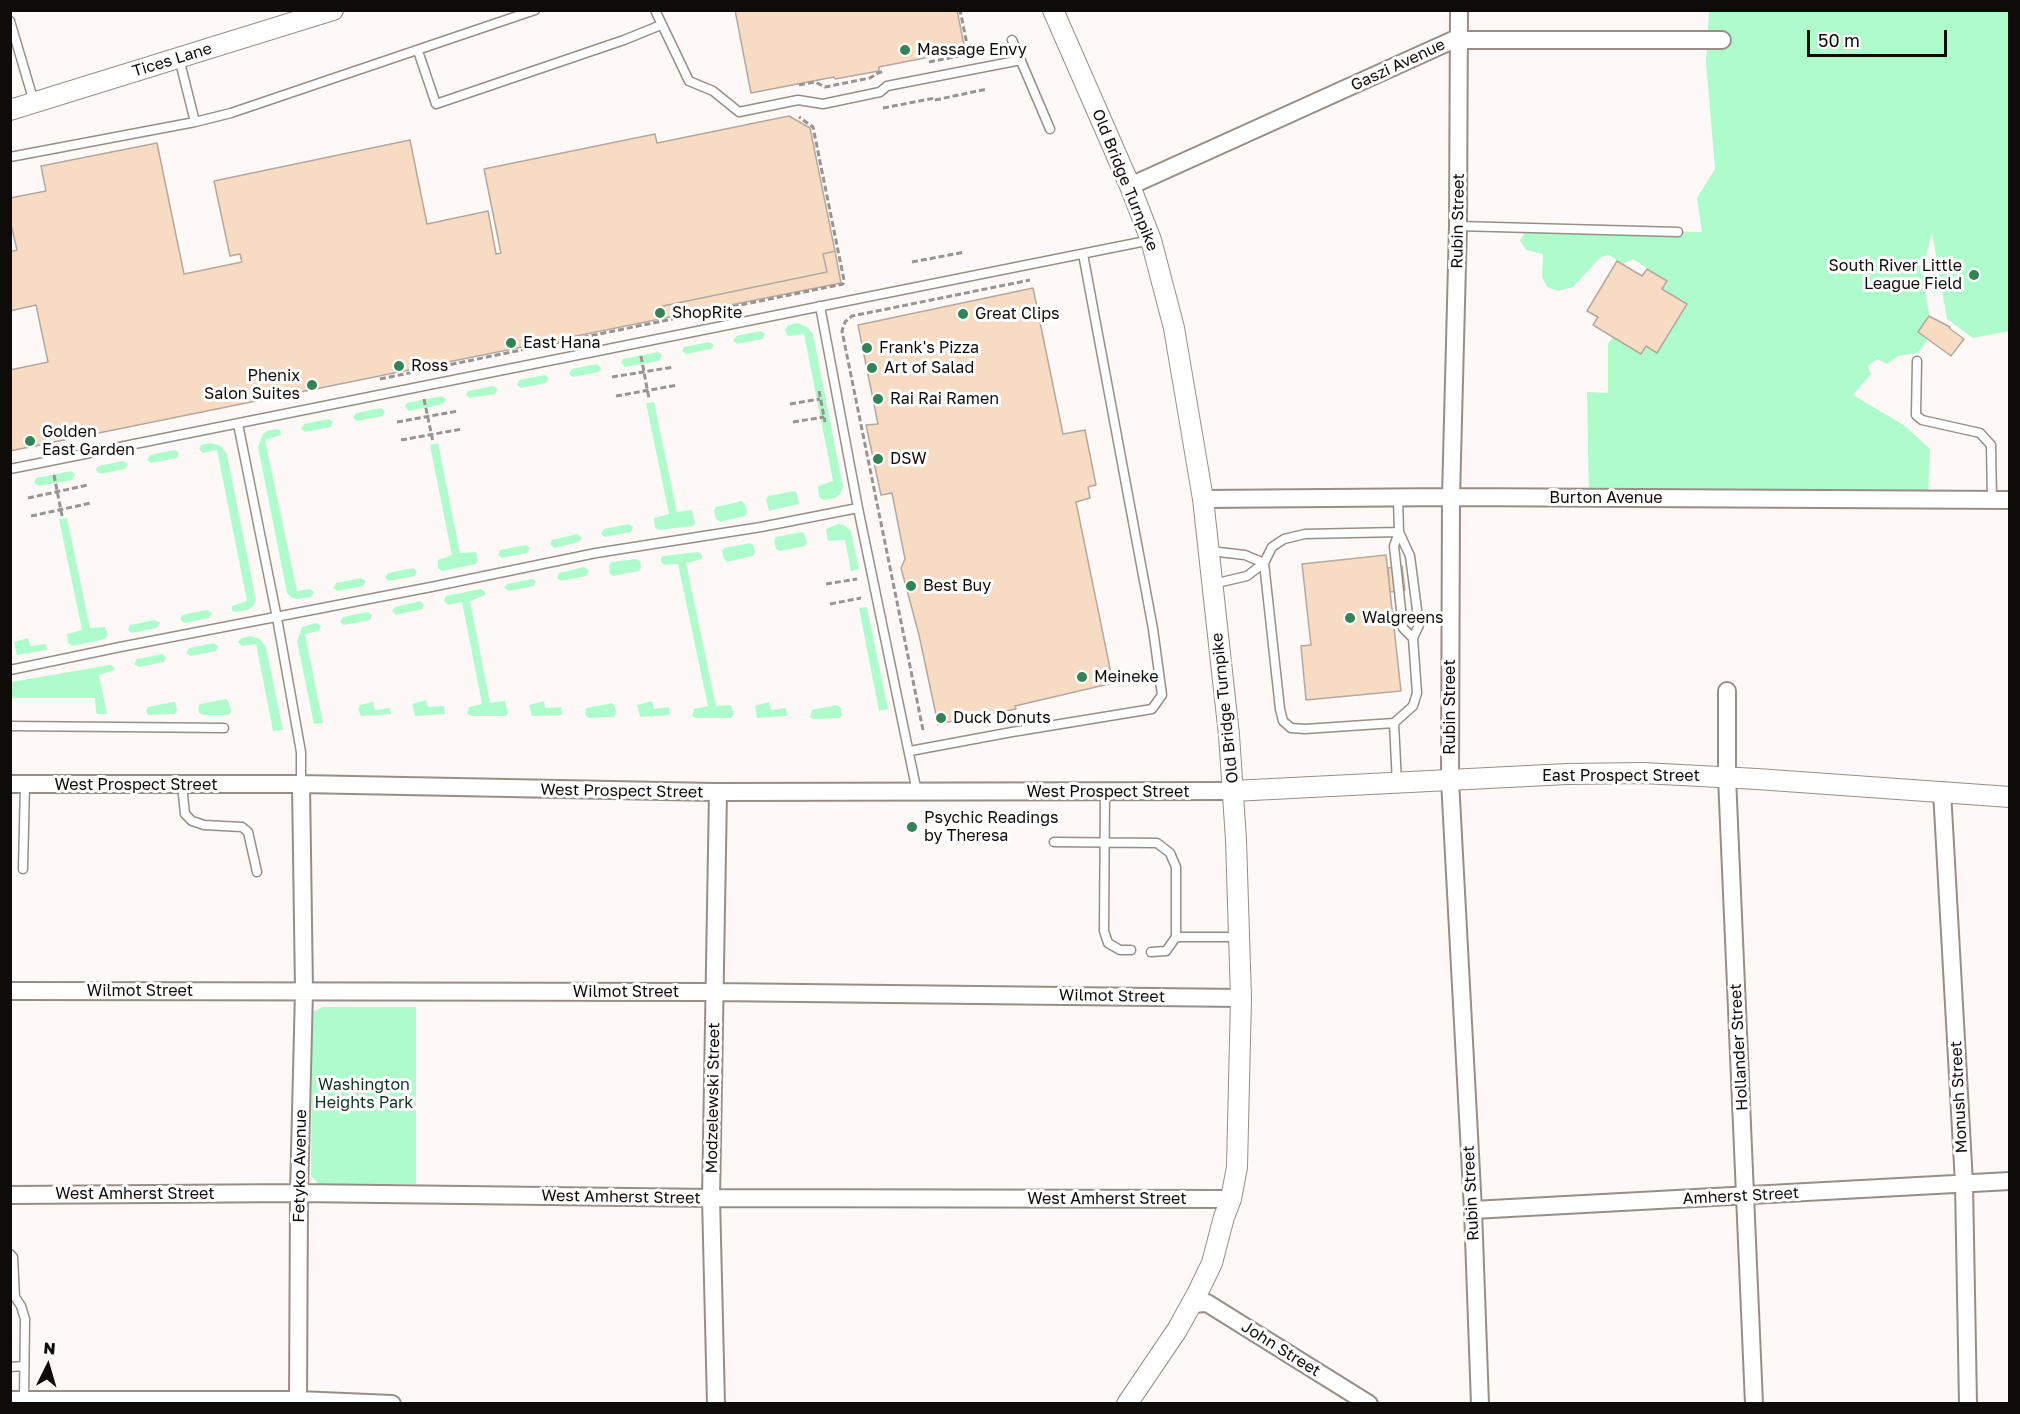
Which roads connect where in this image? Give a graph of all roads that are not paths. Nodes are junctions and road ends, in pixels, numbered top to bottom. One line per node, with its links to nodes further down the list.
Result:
1 (333, 10): 12 (street, Tices Lane)
2 (535, 10): 11 (lane)
3 (655, 10): 7 (lane)
4 (1053, 10): 19 (street, Old Bridge Turnpike)
5 (1459, 10): 8 (street, Rubin Street)
6 (10, 21): 14 (lane)
7 (661, 25): 11 (lane); 13 (lane)
8 (1460, 39): 10 (street, Gaszi Avenue); 19 (street, Gaszi Avenue); 20 (street, Rubin Street)
9 (1012, 40): 13 (lane)
10 (1722, 40)
11 (418, 51): 16 (lane)
12 (178, 58): 14 (street, Tices Lane); 16 (lane)
13 (1021, 60): 17 (lane)
14 (34, 103): 15 (street, Tices Lane)
15 (10, 110)
16 (195, 122): 18 (lane)
17 (1050, 129)
18 (10, 157)
19 (1130, 186): 22 (street, Old Bridge Turnpike)
20 (1458, 226): 21 (lane); 28 (street, Rubin Street)
21 (1678, 232)
22 (1151, 240): 23 (lane); 30 (street, Old Bridge Turnpike)
23 (1083, 254): 24 (lane); 45 (lane)
24 (820, 306): 26 (lane); 33 (lane)
25 (1917, 361): 31 (lane)
26 (238, 424): 27 (lane); 38 (lane)
27 (10, 469)
28 (1451, 497): 29 (street, Burton Avenue); 31 (street, Burton Avenue); 47 (street, Rubin Street)
29 (1398, 498): 30 (street, Burton Avenue); 34 (lane)
30 (1203, 499): 35 (street, Old Bridge Turnpike)
31 (1992, 500): 32 (street, Burton Avenue)
32 (2010, 500)
33 (858, 508): 38 (lane); 45 (lane)
34 (1399, 532): 36 (lane); 39 (lane); 39 (lane)
35 (1209, 551): 36 (lane); 37 (street, Old Bridge Turnpike)
36 (1264, 563): 37 (lane); 42 (lane)
37 (1213, 584): 52 (street, Old Bridge Turnpike)
38 (277, 618): 40 (lane); 50 (lane)
39 (1413, 638): 42 (lane)
40 (10, 670)
41 (1727, 691): 46 (street, Hollander Street)
42 (1395, 723): 48 (lane)
43 (10, 726): 44 (lane)
44 (224, 728)
45 (910, 752): 56 (lane)
46 (1727, 777): 47 (street, East Prospect Street); 53 (street, East Prospect Street); 74 (street, Hollander Street)
47 (1450, 780): 48 (street, East Prospect Street); 77 (street, Rubin Street)
48 (1397, 783): 52 (street, East Prospect Street)
49 (18, 784): 51 (street, West Prospect Street); 60 (lane)
50 (301, 784): 51 (street, West Prospect Street); 54 (street, West Prospect Street); 67 (street, Fetyko Avenue)
51 (182, 785): 61 (lane)
52 (1233, 791): 55 (street, West Prospect Street); 63 (street, Old Bridge Turnpike)
53 (1942, 791): 57 (street, East Prospect Street); 71 (street, Monush Street)
54 (718, 792): 56 (street, West Prospect Street); 68 (street, Modzelewski Street)
55 (1106, 792): 56 (street, West Prospect Street); 59 (lane)
56 (918, 793)
57 (2010, 797)
58 (1054, 842): 59 (lane)
59 (1105, 842): 62 (lane); 64 (lane)
60 (23, 870)
61 (257, 872)
62 (1176, 937): 63 (lane); 65 (lane)
63 (1239, 937): 69 (street, Old Bridge Turnpike)
64 (1131, 951)
65 (1151, 952)
66 (10, 991): 67 (street, Wilmot Street)
67 (304, 991): 68 (street, Wilmot Street); 72 (street, Fetyko Avenue)
68 (714, 992): 69 (street, Wilmot Street); 75 (street, Modzelewski Street)
69 (1241, 998): 76 (street, Old Bridge Turnpike)
70 (2010, 1181): 71 (street, Amherst Street)
71 (1964, 1184): 74 (street, Amherst Street); 90 (street, Monush Street)
72 (299, 1193): 73 (street, West Amherst Street); 75 (street, West Amherst Street); 83 (street, Fetyko Avenue)
73 (10, 1195)
74 (1746, 1195): 77 (street, Amherst Street); 89 (street, Hollander Street)
75 (711, 1198): 76 (street, West Amherst Street); 85 (street, Modzelewski Street)
76 (1231, 1199): 79 (street, Old Bridge Turnpike)
77 (1473, 1210): 88 (street, Rubin Street)
78 (10, 1254): 80 (lane)
79 (1191, 1304): 86 (street, Old Bridge Turnpike); 87 (street, John Street)
80 (24, 1366): 81 (lane); 82 (lane)
81 (10, 1367)
82 (17, 1400): 83 (street)
83 (298, 1402): 84 (street)
84 (392, 1404)
85 (716, 1404)
86 (1127, 1404)
87 (1369, 1404)
88 (1480, 1404)
89 (1754, 1404)
90 (1968, 1404)

